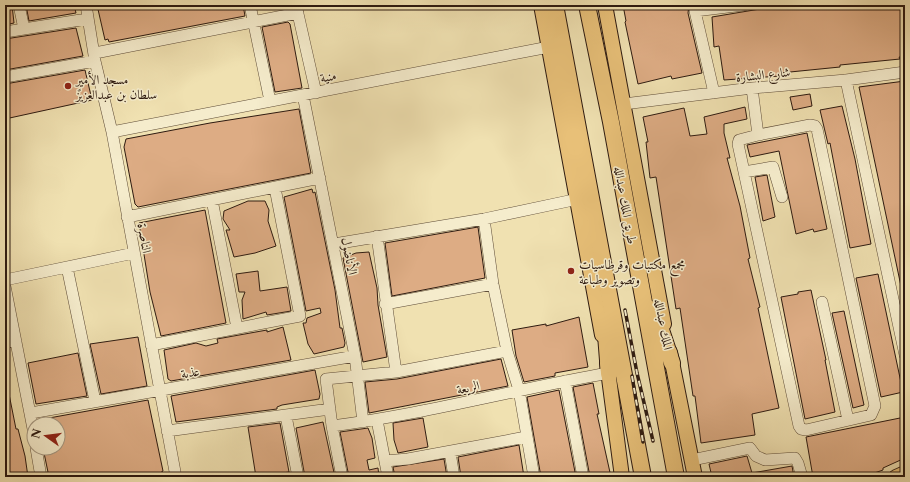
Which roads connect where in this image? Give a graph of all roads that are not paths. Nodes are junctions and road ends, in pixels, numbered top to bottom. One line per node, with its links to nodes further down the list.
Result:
1 (19, 5): 13 (street)
2 (86, 5): 11 (street, الناصرة)
3 (250, 5): 12 (street)
4 (541, 5): 15 (main road)
5 (555, 5): 27 (highway)
6 (587, 5): 26 (highway, طريق الملك عبدالله)
7 (605, 5): 25 (main road, الملك عبدالله)
8 (744, 5): 9 (street)
9 (695, 8): 22 (street)
10 (297, 9): 12 (street); 21 (street)
11 (87, 18): 13 (street); 16 (street, الناصرة)
12 (253, 23): 16 (street); 24 (street)
13 (24, 29): 14 (street)
14 (5, 32)
15 (549, 47): 21 (street, منية); 34 (main road)
16 (95, 57): 18 (street); 28 (street, الناصرة)
17 (905, 72): 19 (street, شارع البشارة)
18 (5, 77)
19 (846, 80): 20 (street, شارع البشارة); 51 (street)
20 (752, 88): 22 (street, شارع البشارة); 29 (street)
21 (316, 93): 23 (street, منية)
22 (714, 93): 25 (street, شارع البشارة)
23 (303, 95): 24 (street, منية); 31 (street, الأناضول)
24 (270, 101): 28 (street, منية)
25 (624, 104): 53 (main road, الملك عبدالله)
26 (611, 122): 53 (highway); 87 (highway, طريق الملك عبدالله)
27 (578, 125): 55 (highway); 86 (highway)
28 (112, 132): 36 (street, الناصرة)
29 (758, 135): 30 (street); 66 (street)
30 (744, 172): 33 (street); 66 (street)
31 (320, 178): 32 (street); 39 (street, الأناضول)
32 (275, 188): 35 (street); 47 (street)
33 (782, 197)
34 (578, 199): 37 (street); 55 (main road)
35 (212, 200): 36 (street); 47 (street)
36 (127, 217): 40 (street, الناصرة)
37 (484, 219): 38 (street); 43 (street)
38 (377, 236): 39 (street); 46 (street)
39 (334, 244): 52 (street, الأناضول)
40 (134, 253): 41 (street); 49 (street, الناصرة)
41 (67, 267): 42 (street); 60 (street)
42 (5, 280)
43 (493, 284): 46 (street); 50 (street)
44 (5, 286): 48 (street)
45 (822, 302): 66 (street)
46 (385, 304): 54 (street)
47 (237, 328): 49 (street)
48 (10, 342): 62 (street)
49 (151, 345): 59 (street, الناصرة)
50 (507, 351): 54 (street); 58 (street)
51 (905, 355)
52 (355, 356): 56 (street, الأناضول); 59 (street, عذبة)
53 (672, 363): 73 (main road, الملك عبدالله)
54 (396, 372): 56 (street)
55 (609, 373): 57 (street, الريعة); 75 (main road)
56 (357, 376): 61 (street); 67 (street, الأناضول)
57 (565, 381): 58 (street, الريعة); 84 (street)
58 (519, 390): 65 (street, الريعة); 70 (street)
59 (160, 391): 60 (street, عذبة); 69 (street, الناصرة)
60 (95, 401): 62 (street, عذبة)
61 (330, 409): 64 (street); 68 (street)
62 (31, 413): 63 (street)
63 (31, 416)
64 (286, 416): 69 (street); 79 (street)
65 (377, 420): 67 (street, الريعة); 74 (street)
66 (848, 420)
67 (363, 422): 68 (street, الريعة)
68 (332, 426): 80 (street)
69 (167, 432): 78 (street, الناصرة)
70 (526, 437): 71 (street); 83 (street)
71 (450, 452): 74 (street); 82 (street)
72 (37, 456): 77 (street)
73 (692, 460): 88 (main road, الملك عبدالله); 89 (street)
74 (385, 461): 81 (street)
75 (621, 471): 85 (main road)
76 (905, 473): 90 (main road)
77 (41, 477)
78 (175, 477)
79 (298, 477)
80 (342, 477)
81 (388, 477)
82 (454, 477)
83 (534, 477)
84 (583, 477)
85 (626, 477)
86 (643, 477)
87 (676, 477)
88 (695, 477)
89 (802, 477)
90 (896, 477)

